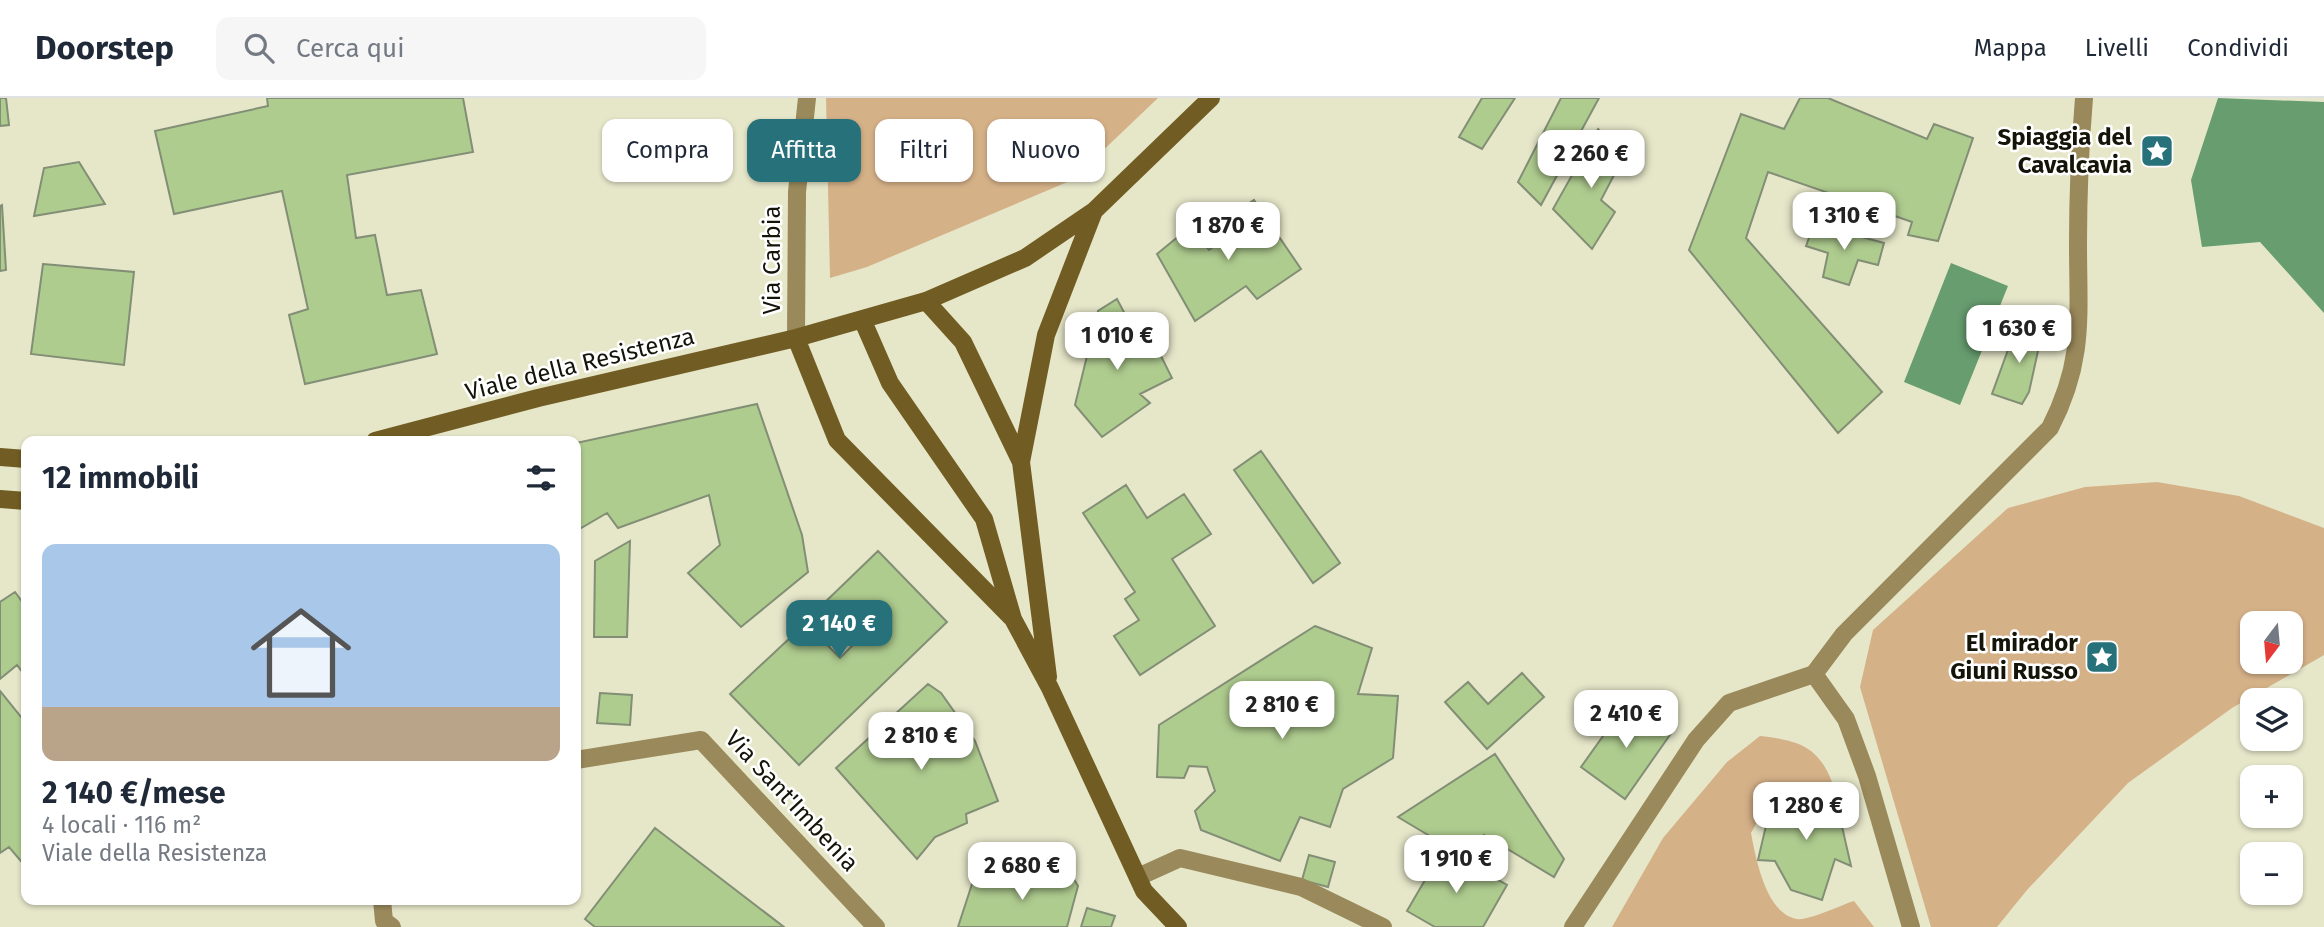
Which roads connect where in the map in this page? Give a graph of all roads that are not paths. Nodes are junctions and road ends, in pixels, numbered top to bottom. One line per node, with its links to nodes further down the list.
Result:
1 (807, 98): 7 (street, Via Carbia)
2 (1211, 98): 4 (street, Viale della Resistenza)
3 (2084, 98): 15 (street)
4 (1094, 211): 5 (street, Viale della Resistenza); 11 (street)
5 (926, 300): 6 (street, Viale della Resistenza); 11 (street)
6 (862, 318): 7 (street, Viale della Resistenza); 14 (street)
7 (796, 338): 8 (street, Viale della Resistenza); 14 (street)
8 (394, 436)
9 (0, 457): 10 (street)
10 (21, 459)
11 (1021, 461): 16 (street)
12 (0, 499): 13 (street)
13 (21, 501)
14 (1013, 619): 16 (street)
15 (1814, 674): 24 (street); 25 (street)
16 (1050, 688): 18 (street)
17 (581, 759): 21 (street, Via Sant'Imbenia)
18 (1138, 877): 22 (street); 23 (street)
19 (382, 905): 20 (street)
20 (392, 927)
21 (876, 927)
22 (1178, 927)
23 (1383, 927)
24 (1573, 927)
25 (1911, 927)

